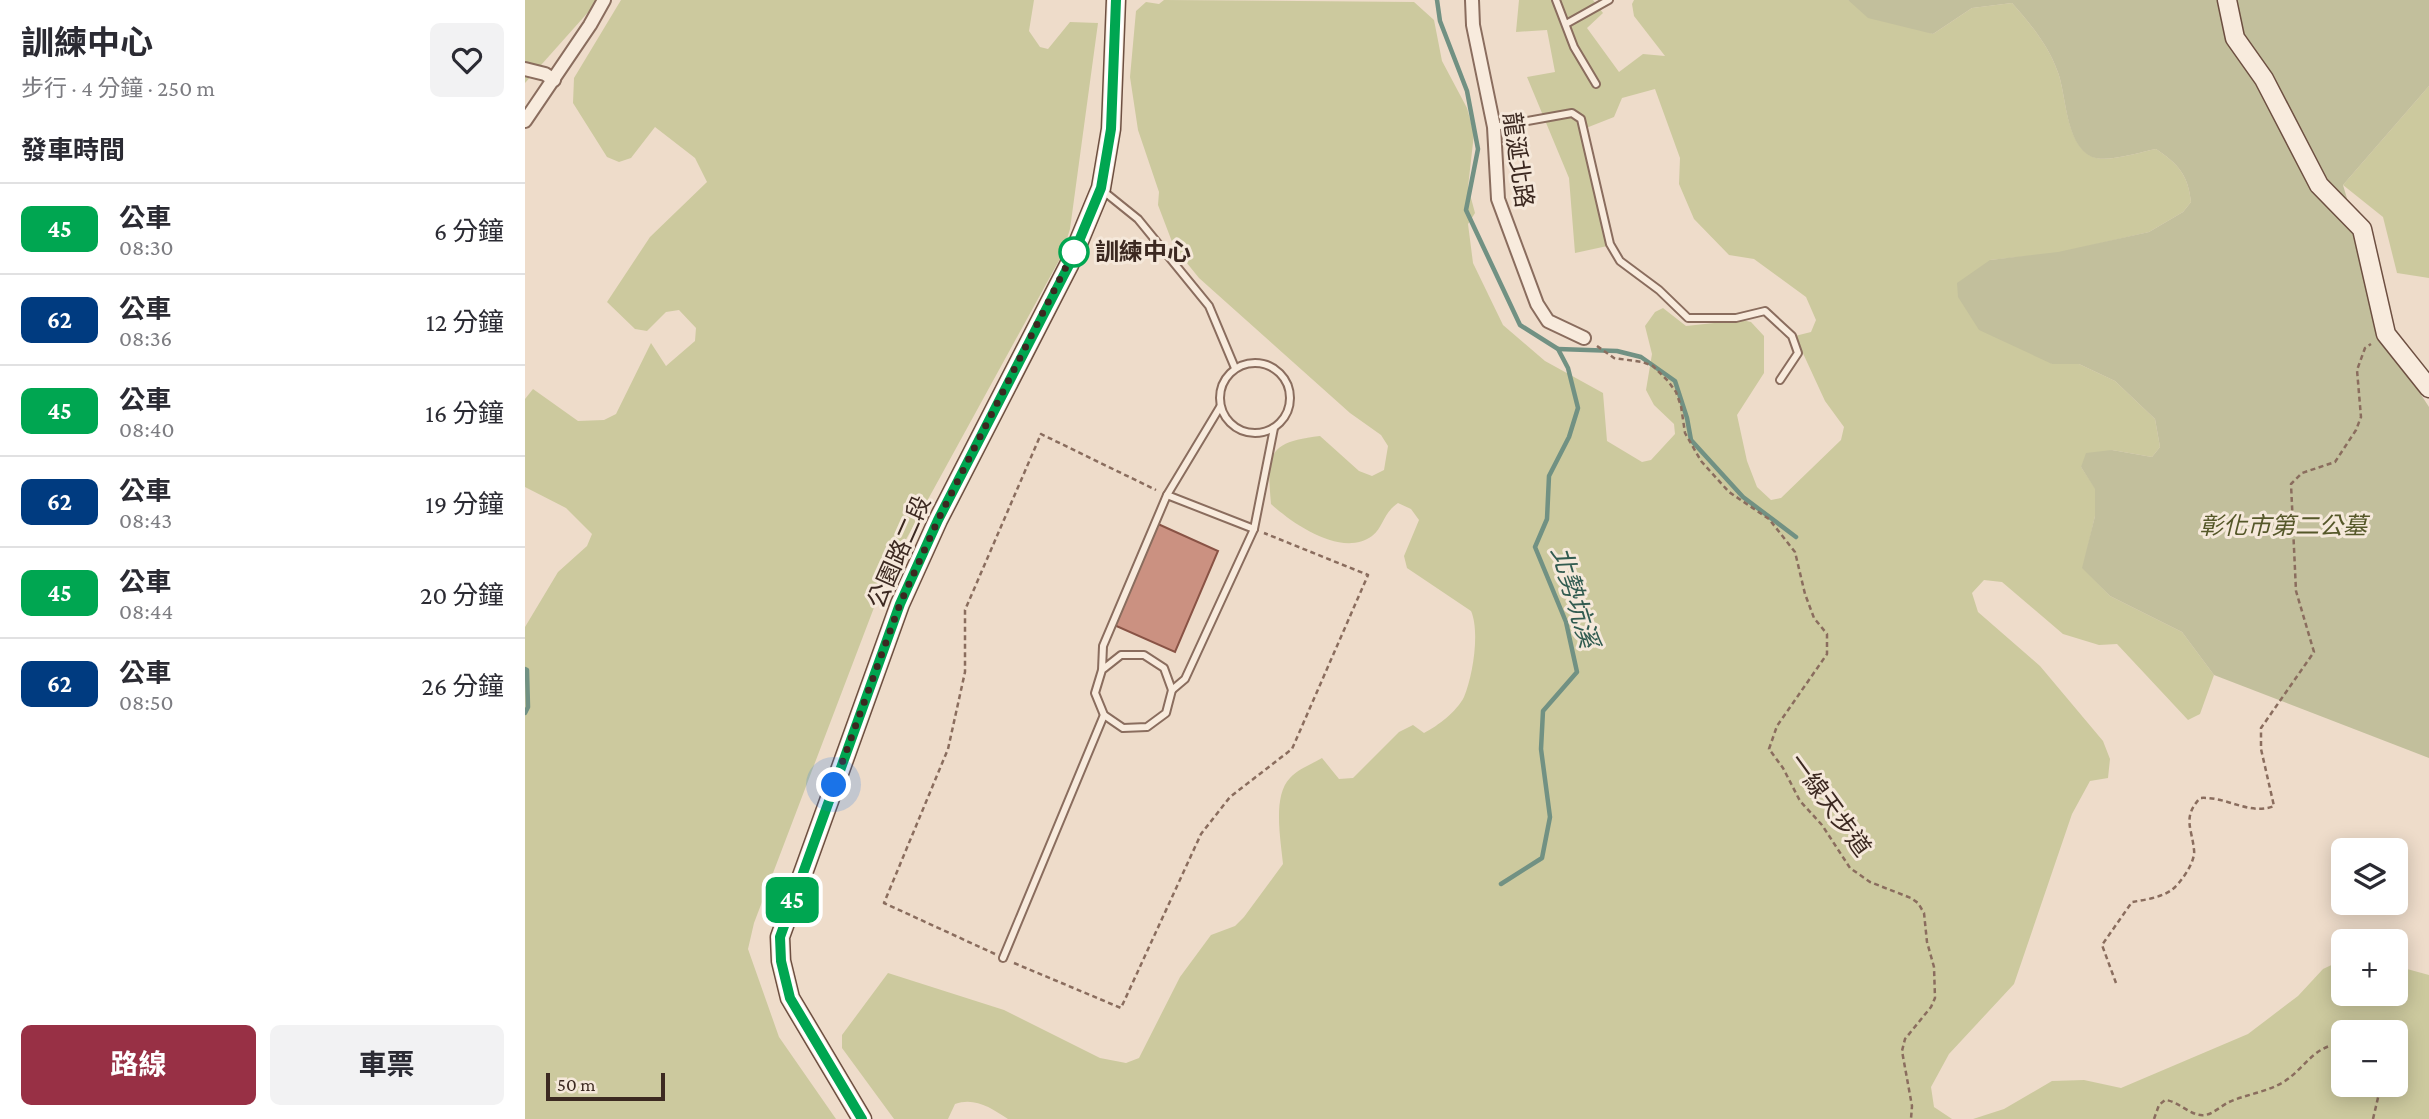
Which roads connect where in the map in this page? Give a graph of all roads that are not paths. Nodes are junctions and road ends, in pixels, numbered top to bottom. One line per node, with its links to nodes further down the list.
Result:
1 (604, 0): 9 (street)
2 (1116, 0): 13 (main road, 公園路二段)
3 (1472, 0): 12 (street, 龍涎北路)
4 (1556, 0): 7 (lane)
5 (1609, 0): 7 (lane)
6 (2227, 0): 17 (main road)
7 (1566, 24): 10 (lane)
8 (525, 69): 9 (street)
9 (554, 80): 11 (street)
10 (1596, 84)
11 (525, 121)
12 (1494, 127): 14 (street, 龍涎北路); 16 (lane)
13 (1101, 188): 15 (lane); 26 (main road, 公園路二段)
14 (1584, 338)
15 (1235, 368): 18 (lane); 19 (lane)
16 (1780, 380)
17 (2429, 388)
18 (1220, 407): 19 (lane); 20 (lane)
19 (1274, 428): 21 (lane)
20 (1167, 495): 21 (lane); 22 (lane)
21 (1254, 529): 23 (lane)
22 (1102, 670): 23 (lane); 24 (lane)
23 (1172, 690): 24 (lane)
24 (1104, 715): 25 (lane)
25 (1003, 958)
26 (862, 1119)

